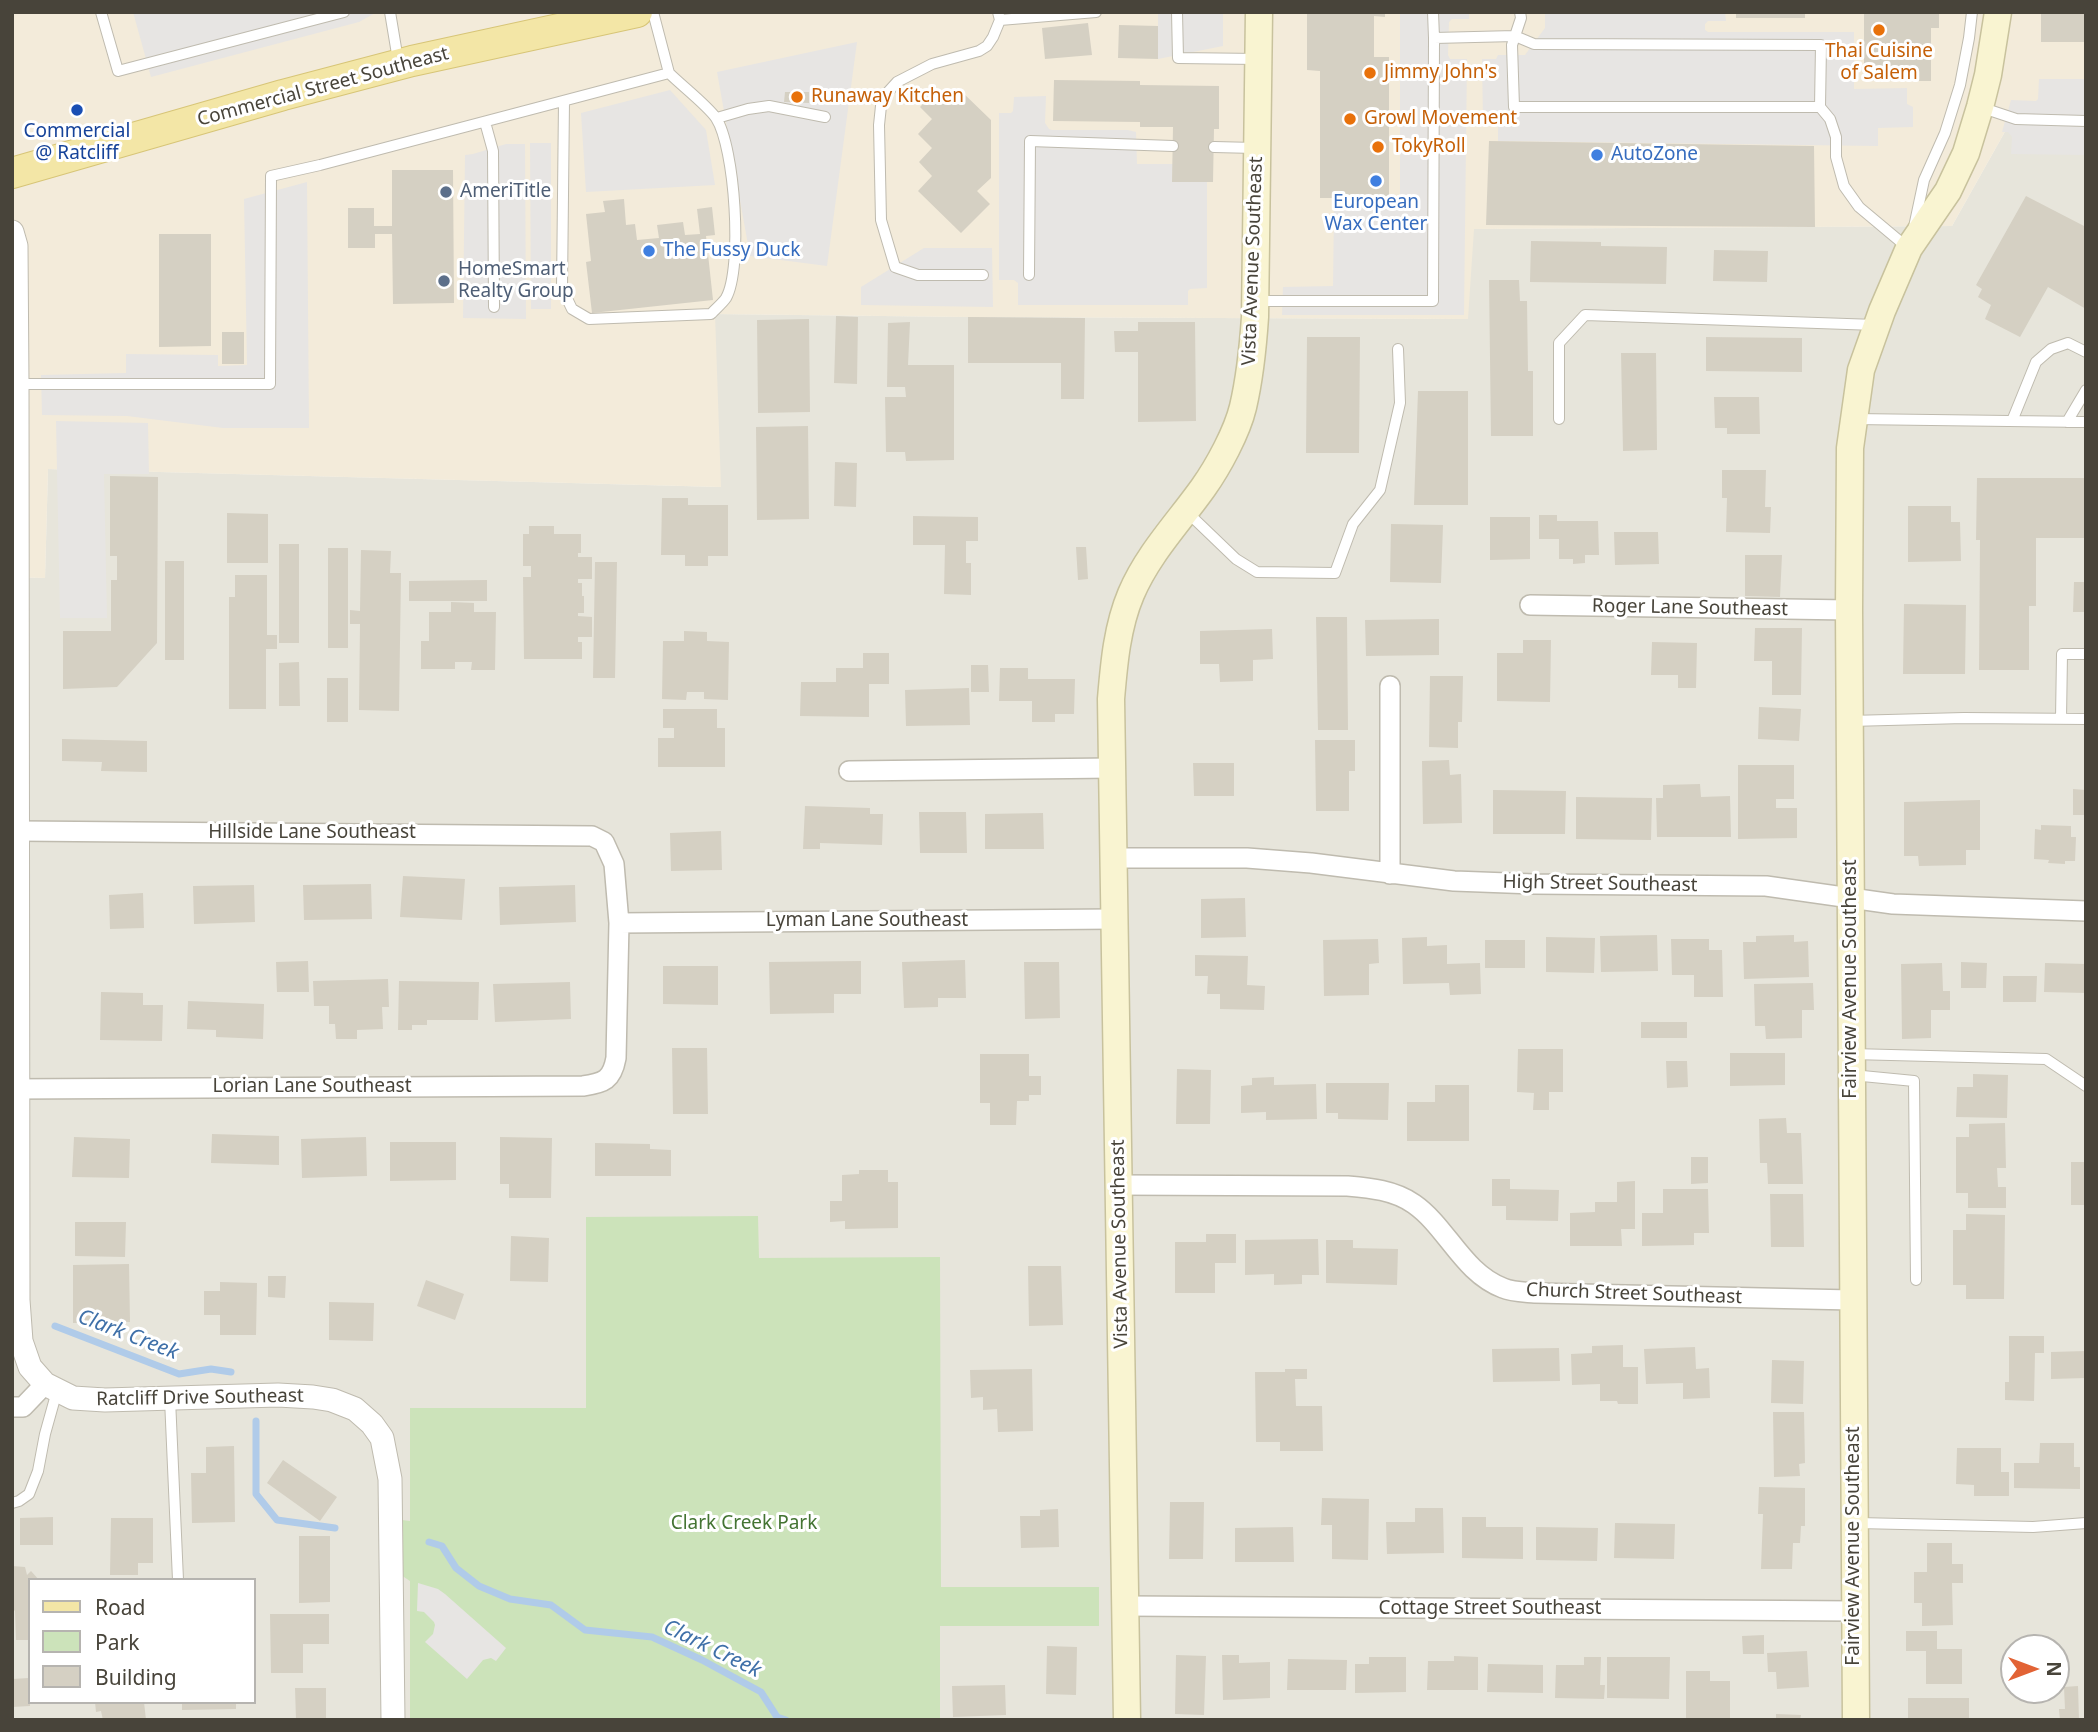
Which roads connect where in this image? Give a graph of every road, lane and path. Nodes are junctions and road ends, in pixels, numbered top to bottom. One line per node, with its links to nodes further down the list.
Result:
1 (101, 12): 2 (lane)
2 (344, 12)
3 (390, 12): 17 (lane)
4 (637, 12): 17 (main road, Commercial Street Southeast)
5 (653, 12): 18 (lane)
6 (1096, 12): 13 (lane)
7 (1177, 12): 16 (lane)
8 (1259, 12): 16 (main road, Vista Avenue Southeast)
9 (1433, 12): 15 (lane)
10 (1520, 12): 14 (lane)
11 (1972, 12): 31 (lane, Fairview Avenue Southeast)
12 (1998, 12): 21 (main road, Fairview Avenue Southeast)
13 (999, 16): 32 (lane)
14 (1515, 36): 15 (lane); 20 (lane); 20 (lane)
15 (1434, 38): 34 (lane)
16 (1258, 59): 28 (main road, Vista Avenue Southeast)
17 (399, 65): 29 (main road, Commercial Street Southeast)
18 (669, 73): 19 (lane); 23 (lane)
19 (564, 101): 23 (lane); 25 (lane)
20 (1820, 107): 31 (lane)
21 (1980, 107): 24 (lane); 31 (main road, Fairview Avenue Southeast)
22 (825, 117): 23 (lane)
23 (716, 118)
24 (2086, 121)
25 (485, 122): 35 (lane); 39 (lane)
26 (1172, 146): 33 (lane)
27 (1214, 147): 28 (lane)
28 (1257, 148): 34 (main road, Vista Avenue Southeast)
29 (12, 173)
30 (12, 232): 39 (street)
31 (1909, 248): 36 (main road, Fairview Avenue Southeast)
32 (983, 275)
33 (1029, 275)
34 (1255, 301): 47 (main road, Vista Avenue Southeast)
35 (494, 307)
36 (1877, 325): 41 (lane); 42 (main road, Fairview Avenue Southeast)
37 (1398, 349): 47 (lane)
38 (2086, 352): 43 (lane)
39 (17, 384): 46 (street)
40 (2086, 390): 44 (lane)
41 (1559, 419)
42 (1854, 419): 43 (lane); 50 (main road, Fairview Avenue Southeast)
43 (2012, 421): 44 (lane)
44 (2067, 422): 45 (lane)
45 (2086, 422)
46 (15, 435): 48 (street)
47 (1186, 510): 57 (main road, Vista Avenue Southeast)
48 (15, 526): 52 (street)
49 (1530, 606): 50 (street, Roger Lane Southeast)
50 (1849, 610): 56 (main road, Fairview Avenue Southeast)
51 (2086, 654): 54 (lane)
52 (15, 679): 59 (street)
53 (1390, 686): 61 (street)
54 (2061, 719): 55 (lane); 56 (lane)
55 (2086, 719)
56 (1850, 721): 62 (main road, Fairview Avenue Southeast)
57 (1113, 768): 58 (street); 60 (main road, Vista Avenue Southeast)
58 (849, 771)
59 (19, 831): 65 (street, Hillside Lane Southeast); 68 (street)
60 (1114, 858): 61 (street, High Street Southeast); 64 (main road, Vista Avenue Southeast)
61 (1390, 874): 62 (street, High Street Southeast)
62 (1851, 898): 63 (street, High Street Southeast); 66 (main road, Fairview Avenue Southeast)
63 (2086, 911)
64 (1115, 919): 65 (street, Lyman Lane Southeast); 69 (main road, Vista Avenue Southeast)
65 (619, 923): 68 (street, Lorian Lane Southeast)
66 (1852, 1065): 67 (lane); 70 (lane); 71 (main road, Fairview Avenue Southeast)
67 (2086, 1086)
68 (15, 1088): 72 (street)
69 (1118, 1185): 71 (street, Church Street Southeast); 79 (main road, Vista Avenue Southeast)
70 (1916, 1280)
71 (1852, 1300): 76 (main road, Fairview Avenue Southeast)
72 (51, 1387): 73 (street, Ratcliff Drive Southeast); 74 (street); 75 (lane)
73 (170, 1399): 78 (lane); 81 (street, Ratcliff Drive Southeast)
74 (12, 1407)
75 (12, 1503)
76 (1854, 1523): 77 (lane); 80 (main road, Fairview Avenue Southeast)
77 (2086, 1523)
78 (178, 1578)
79 (1126, 1606): 80 (street, Cottage Street Southeast); 82 (main road, Vista Avenue Southeast)
80 (1854, 1611): 83 (main road, Fairview Avenue Southeast)
81 (393, 1720)
82 (1127, 1720)
83 (1856, 1720)

